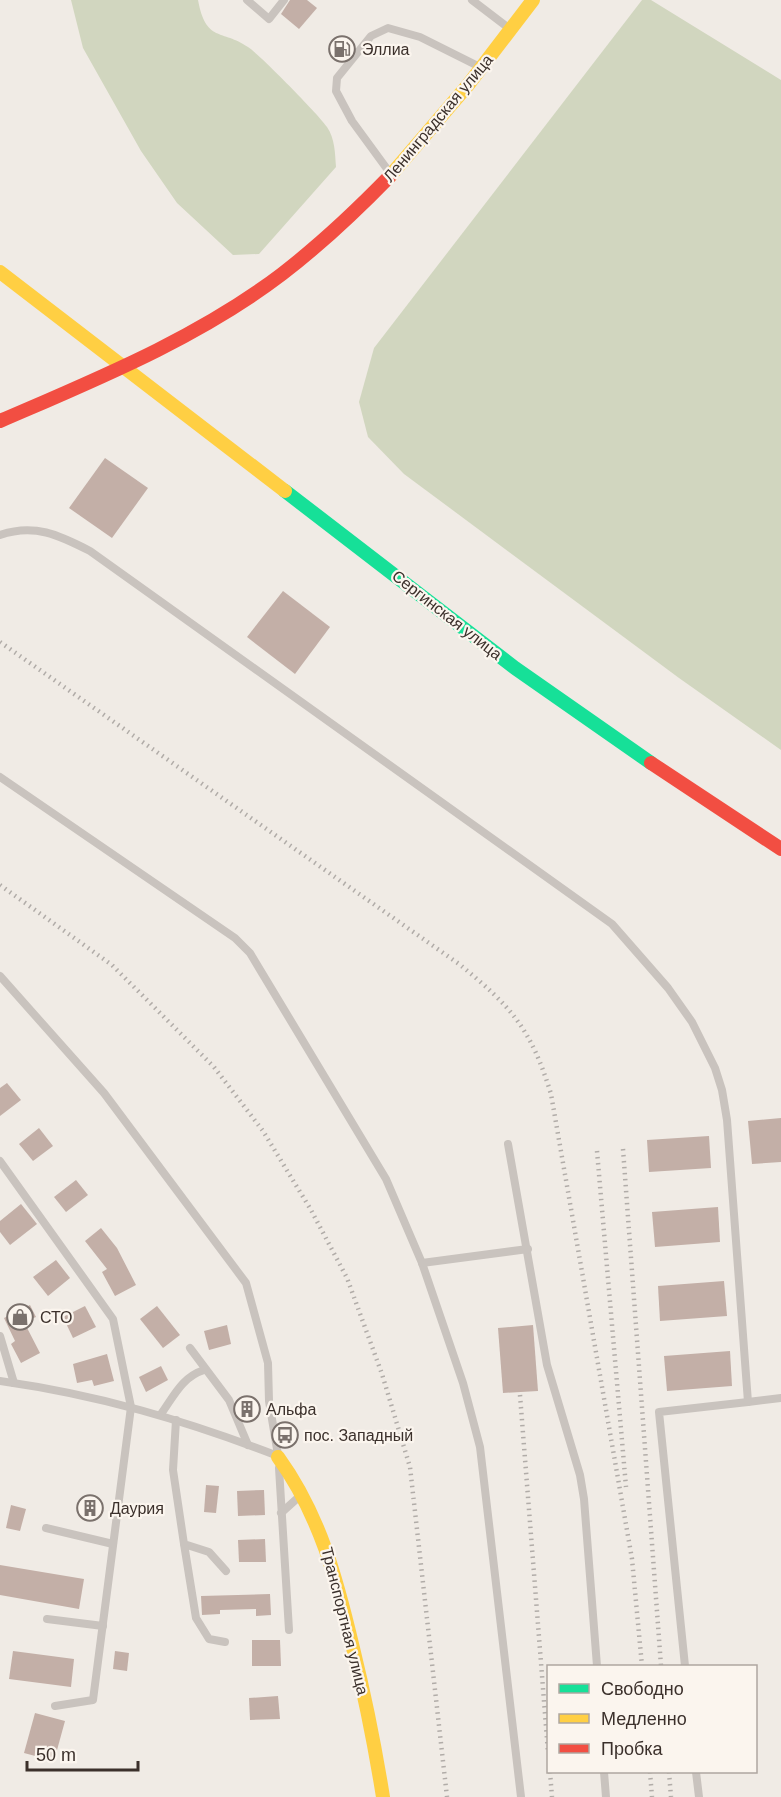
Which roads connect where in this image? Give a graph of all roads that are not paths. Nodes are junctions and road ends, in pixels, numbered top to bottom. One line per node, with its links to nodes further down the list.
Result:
1 (248, 0): 2 (lane)
2 (284, 0)
3 (472, 0): 5 (lane)
4 (533, 0): 5 (main road, Ленинградская улица)
5 (511, 30): 6 (main road, Ленинградская улица)
6 (482, 68): 7 (main road, Ленинградская улица); 7 (lane)
7 (392, 176): 9 (main road, Ленинградская улица)
8 (0, 272): 9 (main road, Сергинская улица)
9 (123, 365): 10 (main road, Ленинградская улица); 13 (main road, Сергинская улица)
10 (0, 421)
11 (0, 535): 25 (lane)
12 (0, 777): 18 (lane)
13 (781, 849)
14 (0, 976): 30 (lane)
15 (508, 1144): 17 (lane)
16 (0, 1161): 26 (lane)
17 (528, 1250): 18 (lane); 41 (lane)
18 (422, 1263): 47 (lane)
19 (0, 1336): 23 (lane)
20 (190, 1348): 21 (lane)
21 (204, 1370): 27 (lane); 29 (lane)
22 (0, 1381): 23 (lane)
23 (14, 1383): 26 (lane)
24 (781, 1398): 25 (lane)
25 (748, 1402): 42 (lane)
26 (130, 1407): 27 (lane); 34 (lane)
27 (161, 1414): 28 (lane)
28 (176, 1420): 29 (lane); 35 (lane)
29 (248, 1445): 30 (lane)
30 (278, 1456): 31 (main road, Транспортная улица); 32 (lane)
31 (303, 1493): 32 (lane); 46 (main road, Транспортная улица)
32 (281, 1513): 39 (lane)
33 (46, 1528): 34 (lane)
34 (113, 1544): 38 (lane)
35 (184, 1544): 36 (lane); 40 (lane)
36 (226, 1571)
37 (47, 1619): 38 (lane)
38 (103, 1626): 43 (lane)
39 (289, 1630)
40 (225, 1642)
41 (597, 1665)
42 (685, 1665)
43 (55, 1706)
44 (604, 1773): 48 (lane)
45 (696, 1773): 49 (lane)
46 (383, 1797)
47 (521, 1797)
48 (606, 1797)
49 (699, 1797)

